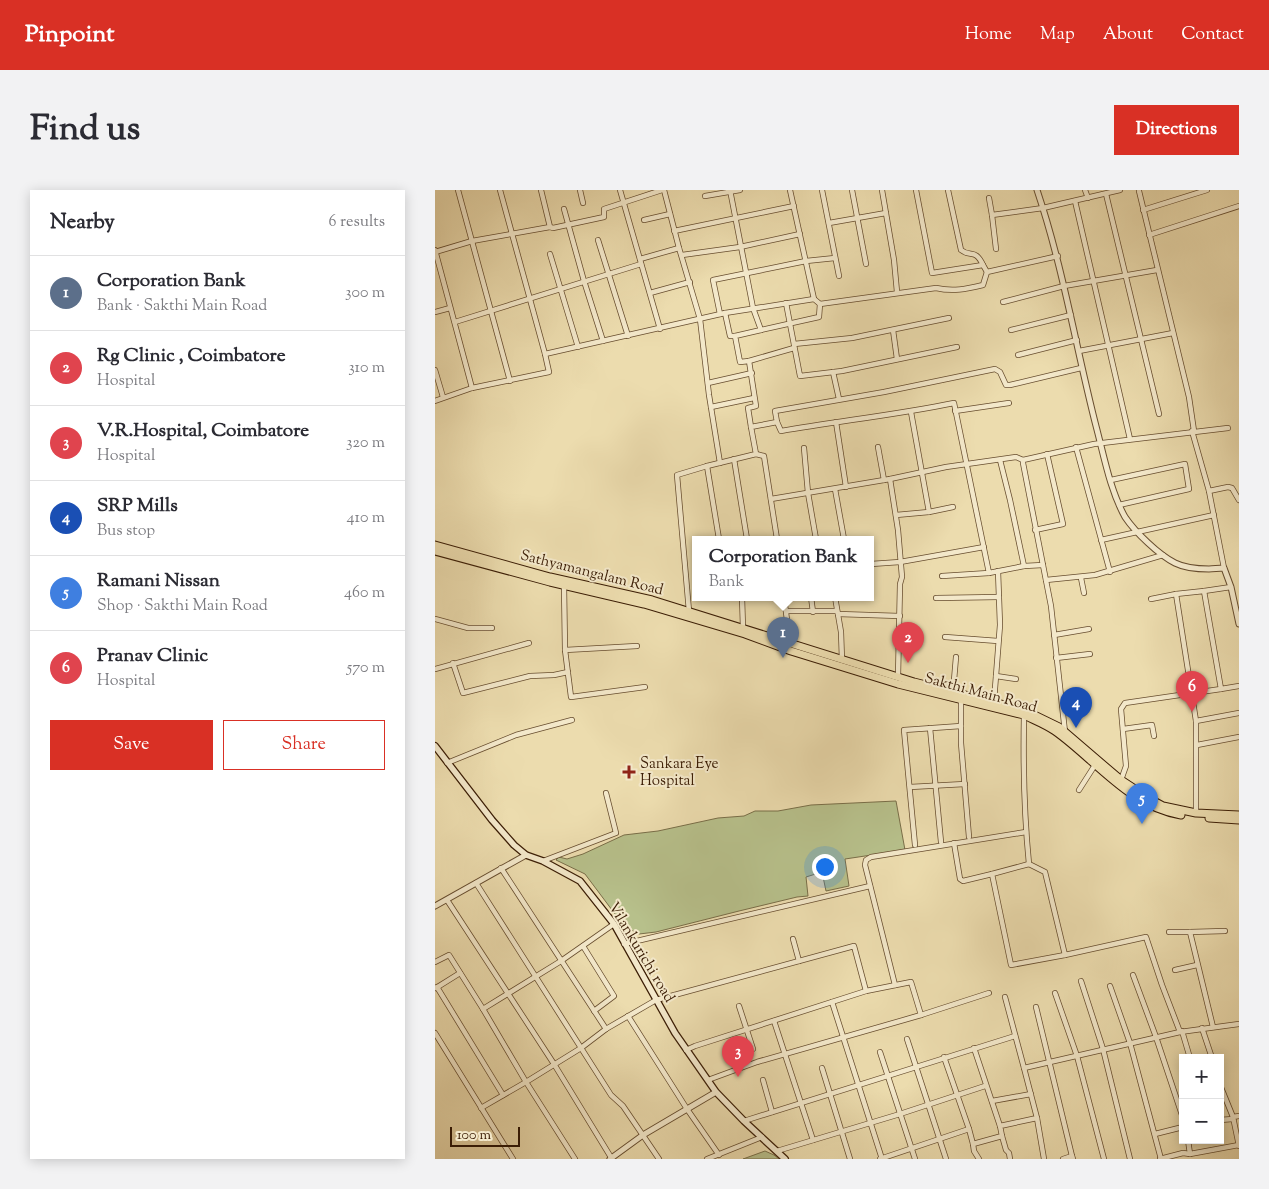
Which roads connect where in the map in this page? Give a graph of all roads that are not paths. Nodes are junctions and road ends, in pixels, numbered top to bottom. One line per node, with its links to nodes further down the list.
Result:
1 (458, 190): 46 (street)
2 (500, 190): 42 (street)
3 (541, 190): 40 (street)
4 (580, 190): 25 (street)
5 (620, 190): 26 (street)
6 (663, 190): 26 (street); 33 (street)
7 (740, 190): 19 (street)
8 (790, 190): 27 (street)
9 (822, 190): 38 (street)
10 (852, 190): 35 (street)
11 (882, 190): 32 (street)
12 (916, 190): 58 (street)
13 (948, 190): 58 (street)
14 (1037, 190): 29 (street)
15 (1085, 190): 23 (street)
16 (1120, 190): 20 (street)
17 (1137, 190): 31 (street)
18 (1207, 190): 31 (street)
19 (730, 191): 21 (street); 37 (street)
20 (1106, 194): 23 (street); 65 (street)
21 (705, 196)
22 (989, 198): 34 (street)
23 (1088, 198): 24 (street)
24 (1075, 201): 29 (street); 66 (street)
25 (583, 203)
26 (623, 203): 39 (street); 55 (street)
27 (794, 206): 37 (street); 43 (street)
28 (1239, 206): 44 (street)
29 (1043, 208): 34 (street); 53 (street)
30 (565, 209): 39 (street)
31 (1143, 210): 44 (street)
32 (886, 213): 35 (street); 71 (street)
33 (671, 214): 36 (street); 41 (street)
34 (992, 216): 49 (street)
35 (856, 218): 38 (street); 57 (street)
36 (644, 220)
37 (735, 220): 41 (street); 47 (street)
38 (829, 223): 54 (street)
39 (568, 225): 40 (street); 67 (street)
40 (550, 227): 42 (street)
41 (674, 231): 48 (street)
42 (512, 234): 46 (street); 73 (street)
43 (800, 234): 47 (street); 56 (street)
44 (1149, 235): 60 (street)
45 (598, 240): 62 (street)
46 (472, 241): 50 (street); 80 (street)
47 (740, 246): 52 (street); 63 (street)
48 (679, 248): 52 (street); 55 (street)
49 (996, 249)
50 (435, 251): 59 (street)
51 (550, 254): 70 (street)
52 (682, 255): 68 (street)
53 (1057, 256): 61 (street); 69 (street)
54 (835, 258): 56 (street); 64 (street)
55 (641, 261): 62 (street); 72 (street)
56 (806, 261): 63 (street); 74 (street)
57 (865, 264)
58 (983, 265): 61 (street)
59 (437, 269): 78 (street)
60 (1157, 270): 65 (street); 92 (street)
61 (987, 272): 71 (street)
62 (608, 274): 67 (street); 93 (street)
63 (746, 274): 79 (street); 82 (street)
64 (839, 276)
65 (1127, 276): 66 (street); 96 (street)
66 (1094, 280): 69 (street); 100 (street)
67 (584, 281): 70 (street); 97 (street)
68 (690, 282): 72 (street); 85 (street)
69 (1064, 286): 75 (street); 83 (street)
70 (561, 289): 73 (street); 101 (street)
71 (897, 292): 77 (street)
72 (650, 294): 88 (street)
73 (530, 299): 80 (street); 103 (street)
74 (814, 300): 76 (street); 77 (street)
75 (1003, 302)
76 (786, 303): 79 (street); 87 (street)
77 (820, 304): 87 (street)
78 (450, 308): 81 (street); 86 (street)
79 (753, 308): 82 (street); 89 (street)
80 (491, 311): 86 (street); 111 (street)
81 (435, 312)
82 (723, 314): 85 (street); 94 (street)
83 (1071, 315): 91 (street); 95 (street)
84 (949, 318): 90 (street)
85 (700, 319): 88 (street); 112 (street)
86 (455, 322): 113 (street)
87 (790, 322): 89 (street); 98 (street)
88 (660, 329): 93 (street)
89 (761, 330): 94 (street)
90 (893, 330): 98 (street); 105 (street)
91 (1011, 330)
92 (1173, 333): 96 (street); 127 (street)
93 (628, 336): 97 (street)
94 (735, 336): 106 (street)
95 (1077, 340): 102 (street); 104 (street)
96 (1142, 340): 100 (street); 122 (street)
97 (603, 341): 101 (street)
98 (794, 346): 106 (street); 109 (street)
99 (957, 346): 105 (street)
100 (1109, 346): 102 (street); 128 (street)
101 (579, 348): 103 (street)
102 (1079, 351): 107 (street)
103 (545, 354): 111 (street)
104 (1018, 355)
105 (897, 359): 109 (street)
106 (749, 361): 110 (street)
107 (1081, 368): 116 (street); 129 (street)
108 (435, 370): 114 (street)
109 (833, 372): 116 (street)
110 (752, 373): 112 (street); 115 (street)
111 (510, 381): 113 (street)
112 (708, 383): 119 (street)
113 (472, 388): 114 (street)
114 (443, 398): 117 (street)
115 (755, 398): 119 (street); 125 (street)
116 (839, 398): 123 (street)
117 (435, 401)
118 (1009, 403): 120 (street)
119 (711, 407): 138 (street)
120 (955, 411): 121 (street); 139 (street)
121 (911, 412): 124 (street); 141 (street)
122 (1159, 414)
123 (777, 422): 124 (street); 125 (street)
124 (836, 422): 145 (street)
125 (751, 426): 133 (street)
126 (1228, 428): 127 (street)
127 (1193, 431): 128 (street); 147 (street)
128 (1130, 439): 129 (street)
129 (1099, 444): 131 (street); 144 (street)
130 (878, 447): 143 (street)
131 (1076, 447): 134 (street); 163 (street)
132 (803, 448): 148 (street)
133 (756, 454): 135 (street); 149 (street)
134 (1047, 454): 137 (street); 156 (street)
135 (734, 459): 138 (street); 159 (street)
136 (1000, 460): 137 (street); 139 (street); 171 (street)
137 (1023, 460): 156 (street)
138 (720, 463): 140 (street)
139 (965, 465): 141 (street); 165 (street)
140 (707, 466): 158 (street); 191 (street)
141 (923, 473): 142 (street); 153 (street)
142 (890, 479): 143 (street); 155 (street)
143 (884, 480): 145 (street)
144 (1111, 480): 151 (street); 151 (street)
145 (846, 487): 146 (street)
146 (835, 489): 148 (street); 162 (street)
147 (1209, 491): 150 (street); 154 (street)
148 (807, 493): 149 (street); 161 (street)
149 (771, 499): 160 (street)
150 (1239, 500)
151 (1119, 505): 157 (street)
152 (953, 507): 153 (street)
153 (929, 512): 155 (street)
154 (1214, 514): 157 (street); 172 (street)
155 (896, 515): 168 (street)
156 (1035, 530): 170 (street)
157 (1138, 532): 163 (street); 167 (street)
158 (719, 536)
159 (747, 536)
160 (777, 536)
161 (815, 536)
162 (843, 536)
163 (1101, 540): 174 (street)
164 (435, 545): 191 (highway, Sathyamangalam Road)
165 (983, 547): 168 (street); 175 (street)
166 (435, 551): 179 (highway, Sakthi Main Road)
167 (1163, 555): 172 (street); 174 (street)
168 (900, 562): 169 (street); 195 (street)
169 (874, 564)
170 (1043, 565): 171 (street); 178 (street)
171 (1023, 566): 173 (street)
172 (1224, 568): 180 (street)
173 (998, 570): 175 (street); 184 (street)
174 (1110, 572): 177 (street)
175 (989, 573): 176 (street)
176 (942, 576)
177 (1081, 578): 178 (street); 182 (street)
178 (1046, 580): 202 (street)
179 (564, 585): 208 (street); 219 (highway, Sakthi Main Road)
180 (1231, 587): 181 (street); 196 (street)
181 (1204, 591): 183 (street); 222 (street)
182 (1084, 593)
183 (1176, 594): 186 (street); 224 (street)
184 (999, 597): 185 (street); 204 (street)
185 (936, 598)
186 (1151, 599)
187 (742, 601): 200 (street)
188 (785, 601): 192 (street)
189 (812, 601): 193 (street)
190 (836, 601): 194 (street)
191 (689, 611): 200 (highway, Sathyamangalam Road)
192 (786, 611): 193 (street); 206 (street)
193 (813, 612): 194 (street)
194 (837, 613): 195 (street); 212 (street)
195 (899, 616): 217 (street)
196 (1238, 616): 198 (street)
197 (435, 619): 199 (street)
198 (1239, 624)
199 (492, 628)
200 (743, 628): 206 (highway, Sathyamangalam Road)
201 (1089, 629): 202 (street)
202 (1054, 635): 211 (street)
203 (945, 637): 204 (street)
204 (999, 641): 216 (street)
205 (529, 643): 213 (street)
206 (790, 643): 212 (highway, Sathyamangalam Road)
207 (637, 646): 208 (street)
208 (565, 650): 215 (street)
209 (1090, 654): 211 (street)
210 (956, 657): 223 (street)
211 (1057, 658): 234 (street)
212 (842, 660): 217 (highway, Sathyamangalam Road)
213 (453, 663): 214 (street); 215 (street)
214 (435, 669)
215 (568, 672): 221 (street)
216 (996, 676): 218 (street); 226 (street)
217 (898, 677): 219 (highway, Sathyamangalam Road)
218 (1016, 679)
219 (906, 683): 223 (highway, Sathyamangalam Road); 225 (highway, Sakthi Main Road)
220 (1239, 686): 222 (street)
221 (645, 687)
222 (1221, 689): 224 (street)
223 (953, 692): 226 (highway, Sathyamangalam Road)
224 (1192, 694): 230 (street); 233 (street)
225 (961, 700): 228 (highway, Sakthi Main Road); 231 (street)
226 (994, 701): 234 (highway, Sathyamangalam Road)
227 (1239, 713): 230 (street)
228 (1024, 715): 240 (highway, Sakthi Main Road); 250 (street)
229 (572, 720): 239 (street)
230 (1196, 721): 237 (street)
231 (961, 726): 232 (street); 242 (street)
232 (930, 728): 243 (street); 244 (street)
233 (1123, 729): 235 (street); 241 (street)
234 (1065, 732): 241 (highway, Sathyamangalam Road)
235 (1154, 736)
236 (1239, 737): 237 (street)
237 (1197, 745): 247 (street)
238 (435, 746): 239 (main road, Vilankurichi road)
239 (447, 762): 255 (main road, Vilankurichi road)
240 (1095, 765): 245 (street); 249 (highway, Sakthi Main Road)
241 (1121, 780): 247 (highway, Sathyamangalam Road)
242 (965, 784): 243 (street); 251 (street)
243 (935, 786): 244 (street); 252 (street)
244 (911, 787): 254 (street)
245 (1079, 790)
246 (606, 794): 256 (street)
247 (1196, 813): 248 (highway, Sathyamangalam Road)
248 (1239, 815)
249 (1239, 820)
250 (1026, 832): 253 (street); 257 (street)
251 (969, 837)
252 (941, 842)
253 (954, 843): 259 (street); 261 (street)
254 (915, 845)
255 (526, 855): 256 (main road, Vilankurichi road); 258 (street)
256 (543, 861): 264 (main road, Vilankurichi road)
257 (1029, 864): 259 (street); 271 (street)
258 (501, 868): 260 (street); 272 (street)
259 (992, 874): 271 (street)
260 (476, 883): 262 (street); 279 (street)
261 (870, 886): 269 (street); 281 (street)
262 (447, 900): 263 (street); 286 (street)
263 (435, 906)
264 (614, 924): 269 (main road, Vilankurichi road); 270 (street)
265 (1225, 931): 267 (street)
266 (1169, 932): 267 (street)
267 (1190, 932): 275 (street)
268 (793, 938): 273 (street)
269 (624, 944): 289 (main road, Vilankurichi road)
270 (583, 946): 272 (street); 294 (street)
271 (1065, 955): 303 (street)
272 (561, 961): 279 (street); 294 (street)
273 (799, 961): 284 (street); 289 (street)
274 (435, 962): 277 (street)
275 (1197, 965): 276 (street); 299 (street)
276 (1175, 970)
277 (460, 973): 283 (street); 293 (street)
278 (1133, 975): 307 (street)
279 (535, 977): 286 (street); 310 (street)
280 (1081, 981): 313 (street)
281 (895, 985): 284 (street); 295 (street)
282 (1110, 986): 309 (street)
283 (436, 988): 336 (street)
284 (866, 992): 290 (street)
285 (989, 992): 295 (street)
286 (508, 993): 293 (street); 322 (street)
287 (1055, 994): 319 (street)
288 (1005, 997): 305 (street)
289 (656, 1000): 296 (street); 314 (main road, Vilankurichi road)
290 (832, 1002): 297 (street); 306 (street)
291 (739, 1006): 302 (street)
292 (1036, 1007): 321 (street)
293 (483, 1010): 329 (street)
294 (594, 1011): 301 (street)
295 (921, 1015): 306 (street)
296 (628, 1016): 301 (street); 343 (street)
297 (774, 1021): 302 (street); 318 (street)
298 (1239, 1024): 299 (street)
299 (1213, 1027): 300 (street)
300 (1202, 1028): 303 (street); 317 (street)
301 (606, 1029): 310 (street)
302 (747, 1030): 312 (street); 314 (street)
303 (1181, 1031): 307 (street); 316 (street)
304 (435, 1033): 342 (street)
305 (1015, 1036): 311 (street); 325 (street)
306 (844, 1037): 318 (street); 330 (street)
307 (1156, 1037): 309 (street); 341 (street)
308 (907, 1039): 323 (street)
309 (1130, 1043): 313 (street); 356 (street)
310 (581, 1048): 322 (street); 357 (street)
311 (974, 1048): 320 (street); 331 (street)
312 (753, 1049)
313 (1103, 1049): 319 (street); 385 (street)
314 (686, 1050): 327 (main road, Vilankurichi road)
315 (879, 1052): 326 (street)
316 (1189, 1054)
317 (1211, 1054)
318 (785, 1055): 327 (street); 339 (street)
319 (1077, 1056): 321 (street); 384 (street)
320 (944, 1057): 323 (street); 334 (street)
321 (1050, 1062): 325 (street); 369 (street)
322 (554, 1064): 329 (street); 372 (street)
323 (915, 1067): 326 (street); 340 (street)
324 (821, 1068): 333 (street)
325 (1024, 1068): 335 (street)
326 (888, 1076): 330 (street); 345 (street)
327 (708, 1080): 332 (main road, Vilankurichi road)
328 (763, 1080): 344 (street)
329 (526, 1082): 336 (street); 371 (street)
330 (859, 1084): 333 (street); 351 (street)
331 (985, 1086): 334 (street); 338 (street)
332 (716, 1092): 343 (street); 350 (main road, Vilankurichi road)
333 (831, 1094): 339 (street); 355 (street)
334 (957, 1094): 340 (street); 353 (street)
335 (1031, 1094): 338 (street); 347 (street)
336 (503, 1095): 342 (street)
337 (1224, 1095): 348 (street)
338 (992, 1101): 352 (street)
339 (802, 1103): 344 (street); 360 (street)
340 (928, 1104): 345 (street); 361 (street)
341 (1179, 1106)
342 (481, 1108): 370 (street)
343 (687, 1109): 357 (street); 368 (street)
344 (772, 1112): 350 (street)
345 (900, 1114): 351 (street); 365 (street)
346 (1239, 1116): 348 (street)
347 (1037, 1118): 352 (street); 382 (street)
348 (1233, 1118): 349 (street); 364 (street)
349 (1224, 1119)
350 (744, 1121): 359 (main road, Vilankurichi road)
351 (871, 1122): 355 (street); 377 (street)
352 (999, 1126): 358 (street)
353 (969, 1129): 361 (street); 362 (street)
354 (1179, 1129): 356 (street)
355 (842, 1131): 360 (street); 376 (street)
356 (1155, 1134): 386 (street)
357 (643, 1135): 372 (street); 373 (street)
358 (1002, 1136): 362 (street); 381 (street)
359 (762, 1137): 366 (main road, Vilankurichi road); 368 (street)
360 (813, 1140): 366 (street)
361 (939, 1140): 365 (street); 379 (street)
362 (973, 1144): 380 (street)
363 (1189, 1144): 367 (street)
364 (1239, 1146): 367 (street)
365 (912, 1149): 377 (street); 378 (street)
366 (777, 1151): 375 (main road, Vilankurichi road)
367 (1190, 1154): 386 (street)
368 (719, 1155): 374 (street)
369 (1072, 1157): 383 (street)
370 (513, 1159)
371 (575, 1159)
372 (611, 1159)
373 (659, 1159)
374 (707, 1159)
375 (785, 1159)
376 (850, 1159)
377 (881, 1159)
378 (915, 1159)
379 (946, 1159)
380 (979, 1159)
381 (1010, 1159)
382 (1044, 1159)
383 (1063, 1159)
384 (1104, 1159)
385 (1130, 1159)
386 (1161, 1159)

